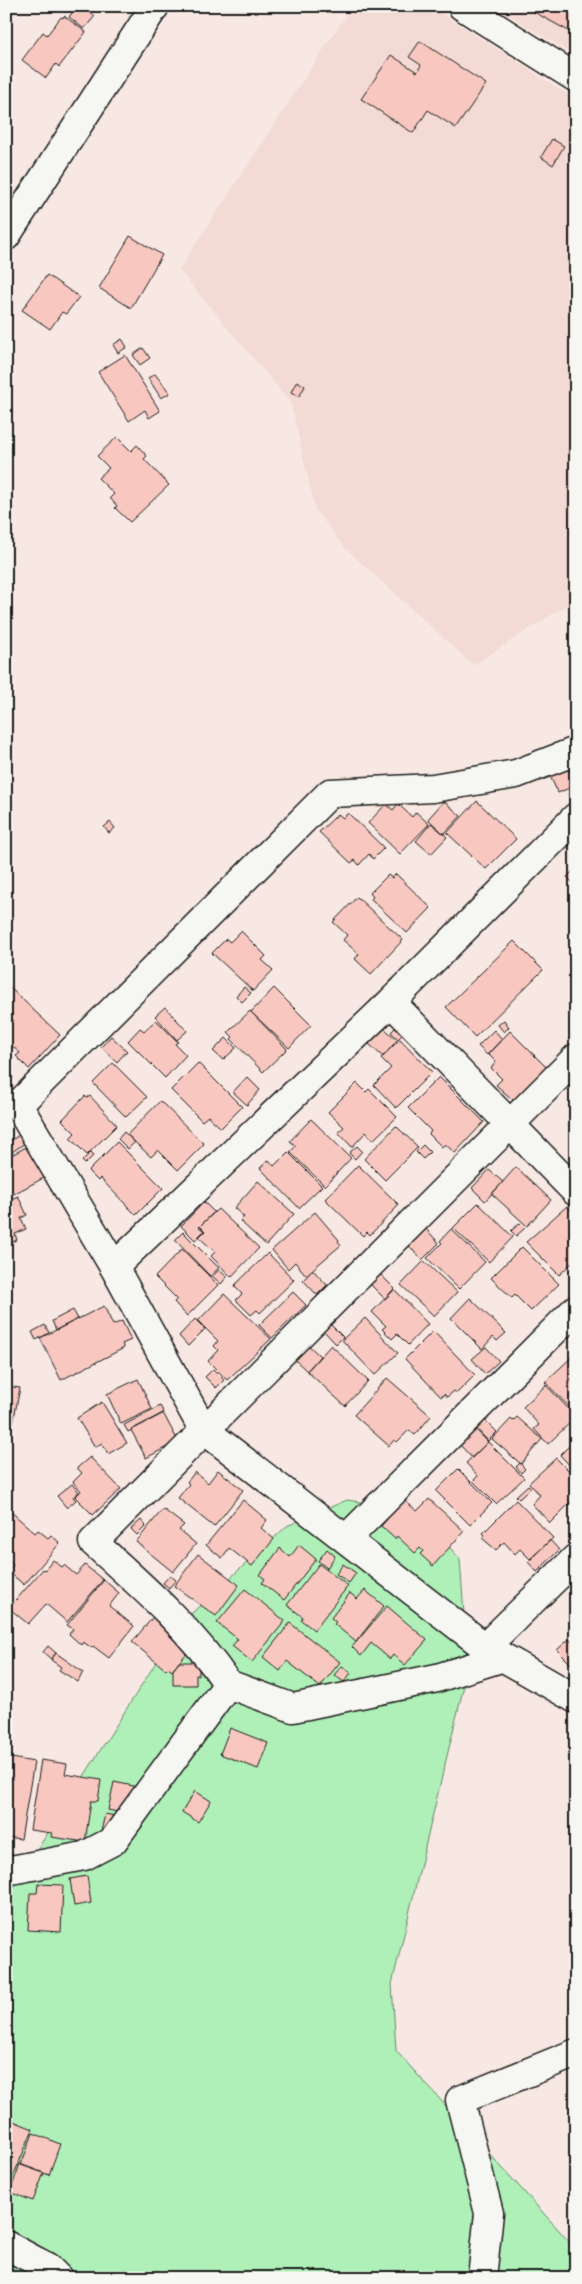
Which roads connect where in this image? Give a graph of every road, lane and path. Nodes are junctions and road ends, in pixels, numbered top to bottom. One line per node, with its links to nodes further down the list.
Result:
1 (155, 6): 4 (street)
2 (462, 6): 3 (street)
3 (576, 78)
4 (6, 236)
5 (576, 751): 11 (street)
6 (576, 816): 7 (street)
7 (391, 1002): 9 (street); 11 (street)
8 (576, 1058): 9 (street)
9 (510, 1124): 10 (street); 13 (street)
10 (576, 1192)
11 (114, 1267): 13 (street)
12 (576, 1309): 14 (street)
13 (203, 1429): 14 (street); 17 (street)
14 (346, 1539): 16 (street)
15 (576, 1558): 16 (street)
16 (493, 1653): 17 (street); 18 (street)
17 (228, 1684): 19 (street)
18 (576, 1699)
19 (6, 1871)
20 (576, 2053): 23 (street)
21 (6, 2245): 22 (street)
22 (58, 2278)
23 (482, 2278)

